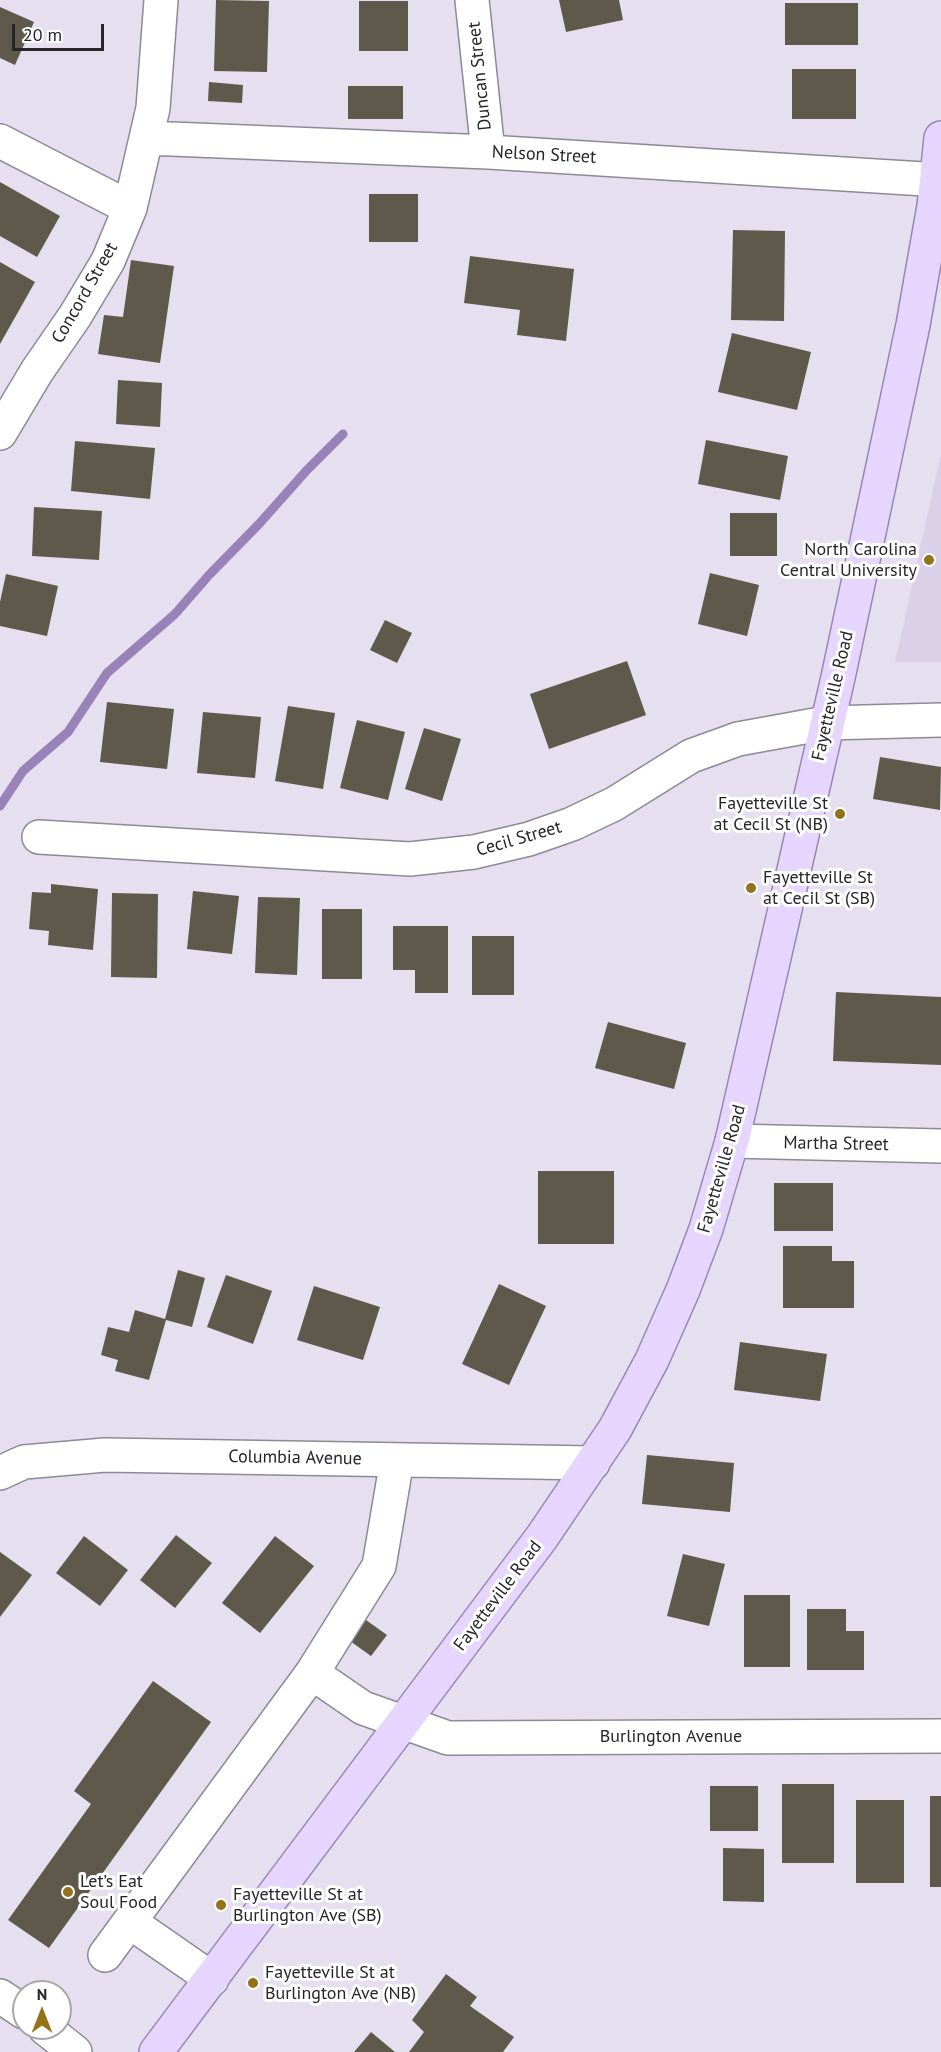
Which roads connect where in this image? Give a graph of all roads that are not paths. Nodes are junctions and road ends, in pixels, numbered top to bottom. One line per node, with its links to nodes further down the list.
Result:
1 (160, 0): 3 (street, Concord Street)
2 (472, 0): 6 (street, Duncan Street)
3 (147, 138): 6 (street, Nelson Street); 8 (street, Concord Street)
4 (941, 138): 7 (main road, Fayetteville Road)
5 (0, 141): 8 (street)
6 (488, 152): 7 (street, Nelson Street)
7 (939, 180): 11 (main road, Fayetteville Road)
8 (130, 208): 9 (street, Concord Street)
9 (0, 433)
10 (941, 720): 11 (street, Cecil Street)
11 (826, 723): 12 (street, Cecil Street); 13 (main road, Fayetteville Road)
12 (39, 837)
13 (732, 1141): 14 (street, Martha Street); 16 (main road, Fayetteville Road)
14 (941, 1146)
15 (397, 1460): 16 (street, Columbia Avenue); 17 (street, Columbia Avenue); 18 (street)
16 (593, 1463): 19 (main road, Fayetteville Road)
17 (0, 1473)
18 (312, 1673): 19 (street, Burlington Avenue); 21 (street)
19 (404, 1723): 20 (street, Burlington Avenue); 23 (main road, Fayetteville Road)
20 (941, 1736)
21 (130, 1922): 22 (street); 23 (street)
22 (105, 1955)
23 (212, 1979): 26 (main road, Fayetteville Road)
24 (60, 2040): 25 (street)
25 (75, 2052)
26 (156, 2052)

